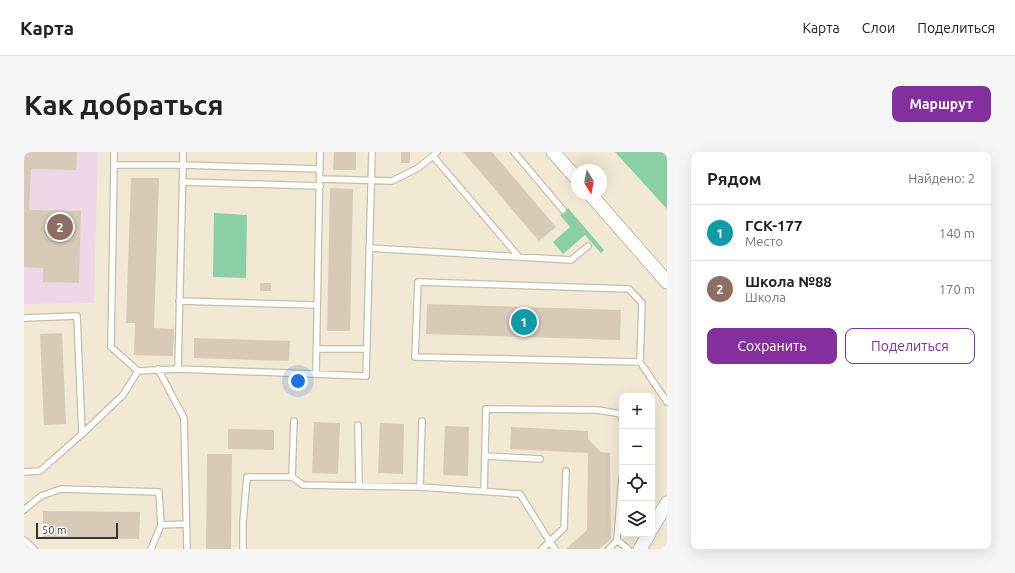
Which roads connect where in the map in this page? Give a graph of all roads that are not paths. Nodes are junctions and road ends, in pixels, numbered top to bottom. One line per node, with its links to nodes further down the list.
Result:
1 (114, 152): 8 (lane)
2 (183, 152): 9 (lane)
3 (320, 152): 10 (lane)
4 (372, 152): 13 (lane)
5 (514, 152): 17 (lane)
6 (553, 152): 11 (street)
7 (435, 154): 13 (lane); 20 (lane)
8 (114, 165): 9 (lane); 30 (lane)
9 (183, 165): 10 (lane); 14 (lane)
10 (320, 169): 12 (lane)
11 (571, 172)
12 (320, 179): 13 (lane); 15 (lane)
13 (371, 181): 19 (lane)
14 (182, 182): 15 (lane); 22 (lane)
15 (320, 186): 23 (lane)
16 (595, 200): 21 (street)
17 (563, 210)
18 (588, 246): 20 (lane)
19 (369, 248): 20 (lane); 26 (lane)
20 (518, 257)
21 (667, 282)
22 (179, 301): 23 (lane); 29 (lane)
23 (318, 305): 25 (lane)
24 (24, 318): 37 (lane)
25 (317, 348): 26 (lane); 31 (lane)
26 (366, 349): 31 (lane)
27 (640, 362): 27 (lane); 32 (lane)
28 (158, 369): 29 (lane); 30 (lane); 50 (lane)
29 (178, 369): 31 (lane)
30 (138, 371): 37 (lane)
31 (316, 374)
32 (667, 402)
33 (619, 414): 38 (lane)
34 (422, 420): 44 (lane)
35 (294, 421): 42 (lane)
36 (358, 425): 43 (lane)
37 (82, 434): 41 (lane)
38 (485, 456): 39 (lane); 45 (lane)
39 (540, 459)
40 (566, 471): 55 (lane)
41 (24, 472)
42 (292, 477): 43 (lane); 59 (lane)
43 (359, 486): 44 (lane)
44 (420, 487): 45 (lane)
45 (484, 491): 55 (lane)
46 (620, 501): 54 (lane)
47 (667, 503): 49 (street)
48 (24, 510): 51 (lane)
49 (655, 523)
50 (186, 524): 51 (lane); 58 (lane)
51 (161, 525): 57 (lane)
52 (646, 537): 64 (street)
53 (24, 540): 56 (lane)
54 (617, 540): 62 (lane); 63 (lane)
55 (550, 542): 60 (lane); 61 (lane)
56 (34, 549)
57 (151, 549)
58 (187, 549)
59 (243, 549)
60 (542, 549)
61 (556, 549)
62 (609, 549)
63 (628, 549)
64 (640, 549)

